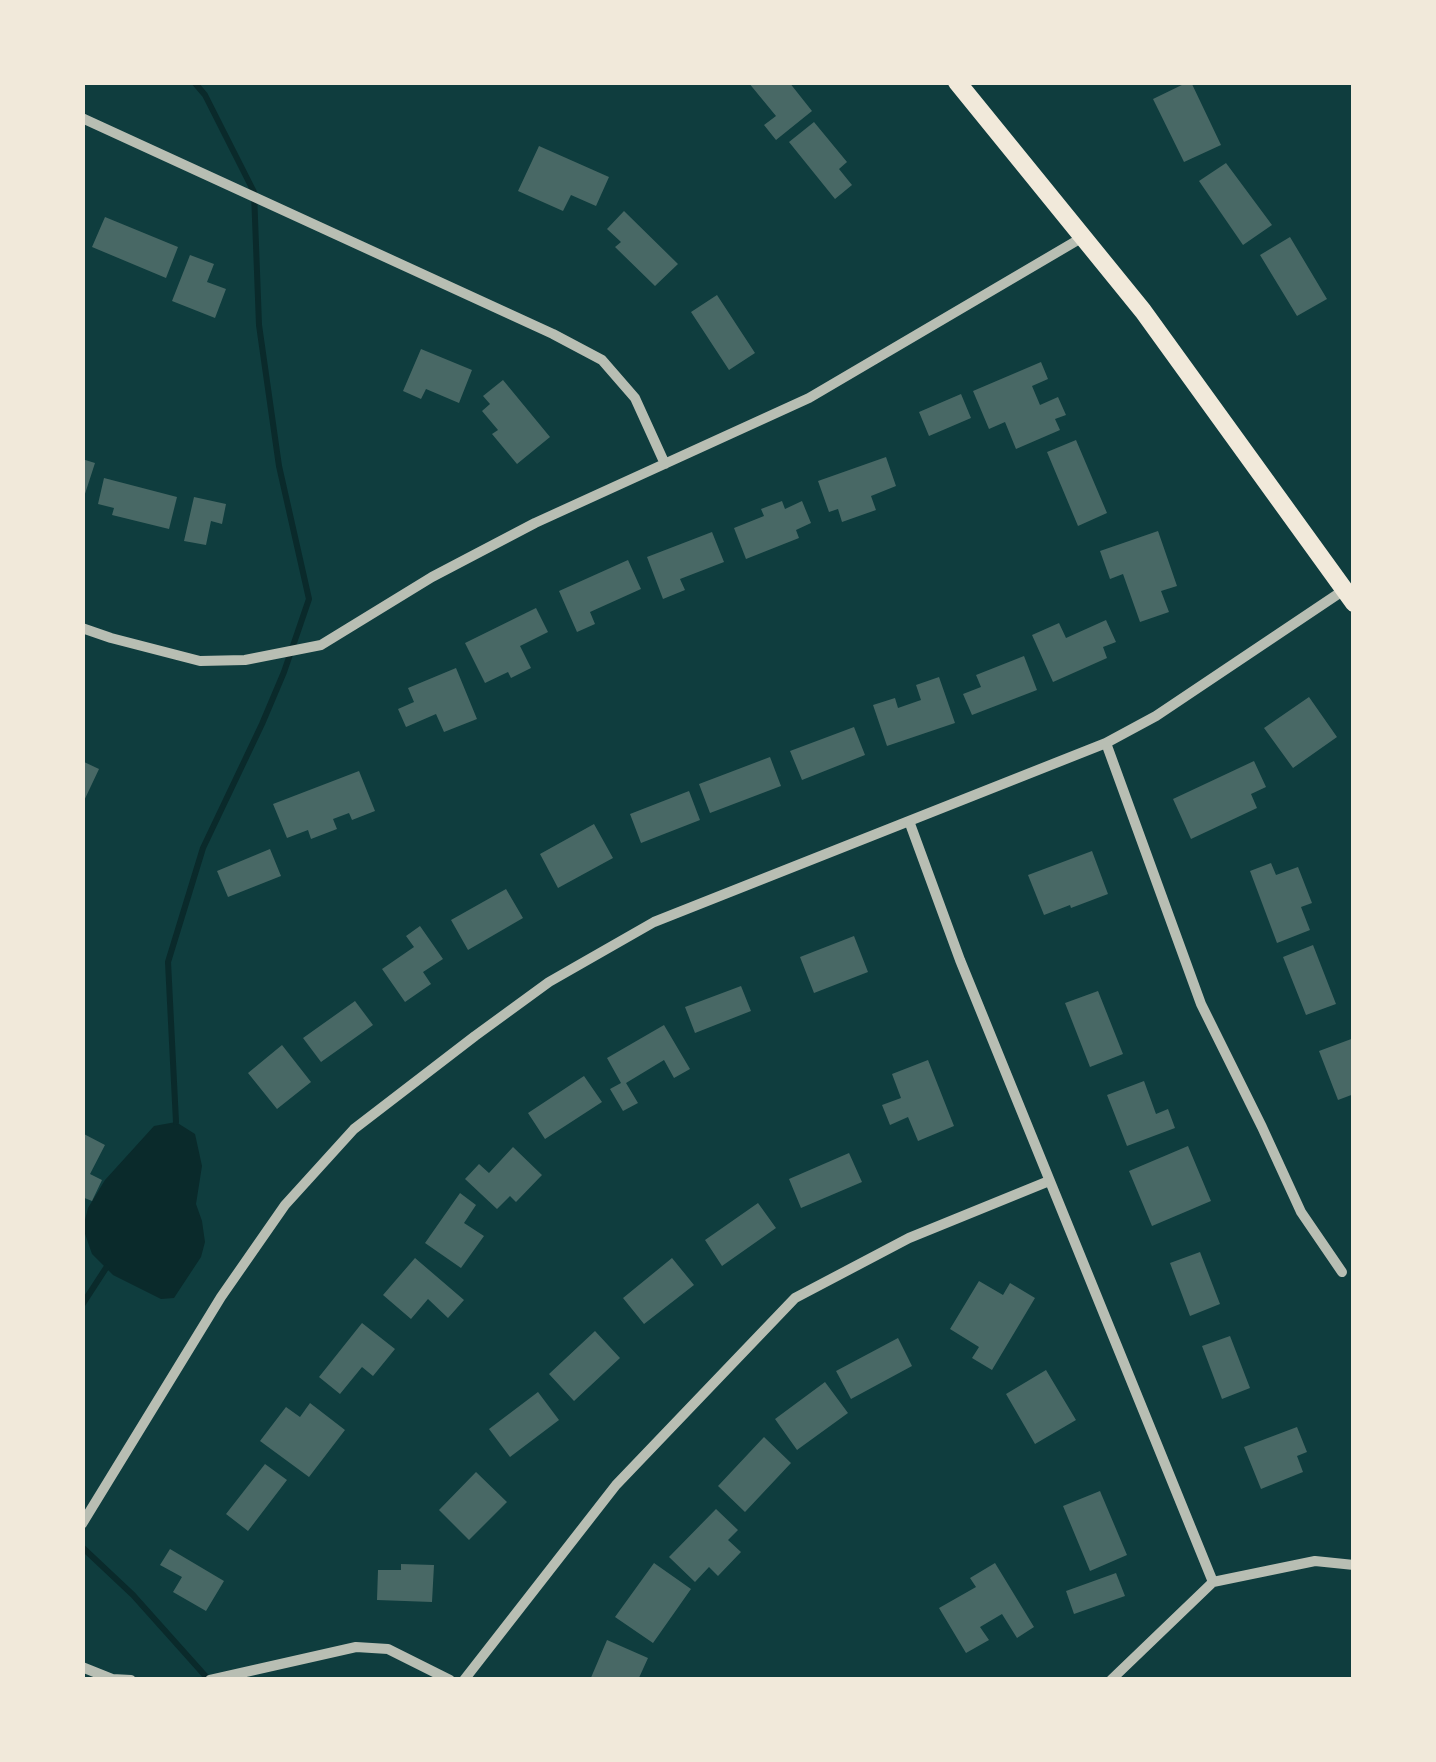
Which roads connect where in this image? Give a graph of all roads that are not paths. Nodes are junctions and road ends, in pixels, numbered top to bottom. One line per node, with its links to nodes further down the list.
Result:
1 (957, 82): 3 (main road)
2 (82, 118): 4 (street)
3 (1084, 236): 4 (street); 5 (main road)
4 (665, 464): 6 (street)
5 (1348, 596): 7 (street)
6 (82, 628)
7 (1106, 743): 8 (street); 10 (street)
8 (909, 821): 9 (street); 11 (street)
9 (1049, 1181): 13 (street); 18 (street)
10 (1342, 1272)
11 (82, 1524)
12 (1354, 1565): 13 (street)
13 (1213, 1582): 19 (street)
14 (82, 1667): 15 (street)
15 (131, 1680)
16 (210, 1680): 17 (street)
17 (450, 1680)
18 (464, 1680)
19 (1111, 1680)

